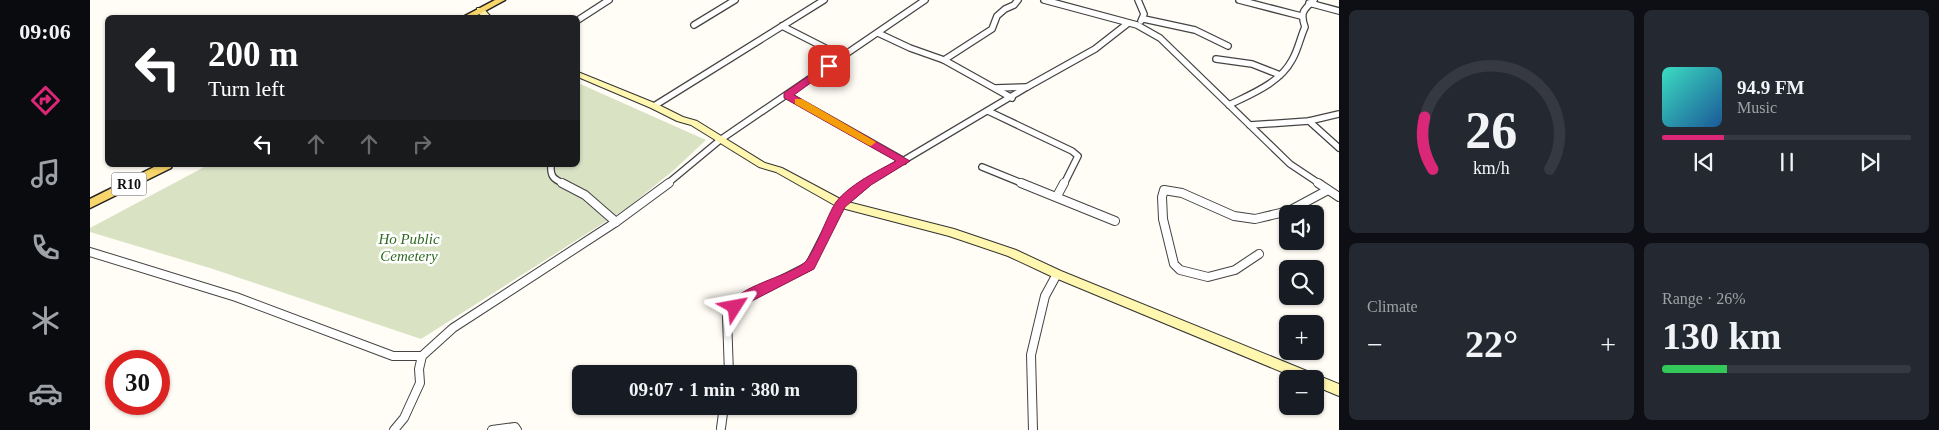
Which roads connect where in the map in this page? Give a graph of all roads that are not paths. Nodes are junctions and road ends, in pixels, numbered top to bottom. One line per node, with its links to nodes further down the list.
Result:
1 (501, 0): 11 (main road)
2 (609, 0): 16 (street)
3 (735, 0): 19 (street)
4 (925, 0): 22 (street)
5 (1018, 0): 26 (street)
6 (1044, 0): 18 (street)
7 (1138, 0): 17 (street)
8 (1239, 0): 15 (street)
9 (821, 1): 21 (street)
10 (1312, 1): 12 (street); 15 (street)
11 (480, 10): 13 (main road); 14 (street)
12 (1339, 11)
13 (471, 15)
14 (486, 15)
15 (1301, 16): 28 (street)
16 (580, 19)
17 (1144, 19): 20 (street); 23 (street)
18 (1127, 24): 20 (street); 29 (street)
19 (694, 25)
20 (1137, 25): 33 (street)
21 (782, 26): 24 (street); 34 (street)
22 (878, 33): 24 (street); 26 (street)
23 (1228, 46)
24 (843, 57): 31 (street)
25 (1216, 59): 28 (street)
26 (944, 60): 30 (street)
27 (580, 75): 34 (street)
28 (1280, 75): 33 (street)
29 (1027, 87): 30 (street); 32 (street)
30 (994, 88): 32 (street)
31 (787, 96): 39 (street); 41 (street)
32 (1012, 98): 35 (street)
33 (1229, 105): 38 (street)
34 (654, 106): 39 (street)
35 (988, 111): 41 (street); 46 (street)
36 (1339, 114): 37 (street)
37 (1309, 120): 38 (street); 40 (street)
38 (1250, 125): 45 (street)
39 (720, 140): 49 (street); 51 (street)
40 (1339, 148)
41 (904, 161): 49 (street)
42 (163, 167): 48 (main road, R10)
43 (551, 167): 51 (street)
44 (982, 167): 46 (street)
45 (1328, 190): 47 (street); 53 (street)
46 (1058, 196): 50 (street)
47 (1339, 197)
48 (90, 204)
49 (841, 204): 54 (street); 56 (street)
50 (1115, 221)
51 (616, 222): 55 (street)
52 (90, 252): 55 (street)
53 (1259, 254)
54 (1057, 274): 57 (street); 65 (street)
55 (422, 356): 62 (street)
56 (729, 365)
57 (1292, 370)
58 (1324, 383): 59 (street)
59 (1339, 390)
60 (723, 415): 61 (street)
61 (721, 428)
62 (394, 430)
63 (492, 430): 64 (street)
64 (517, 430)
65 (1033, 430)

